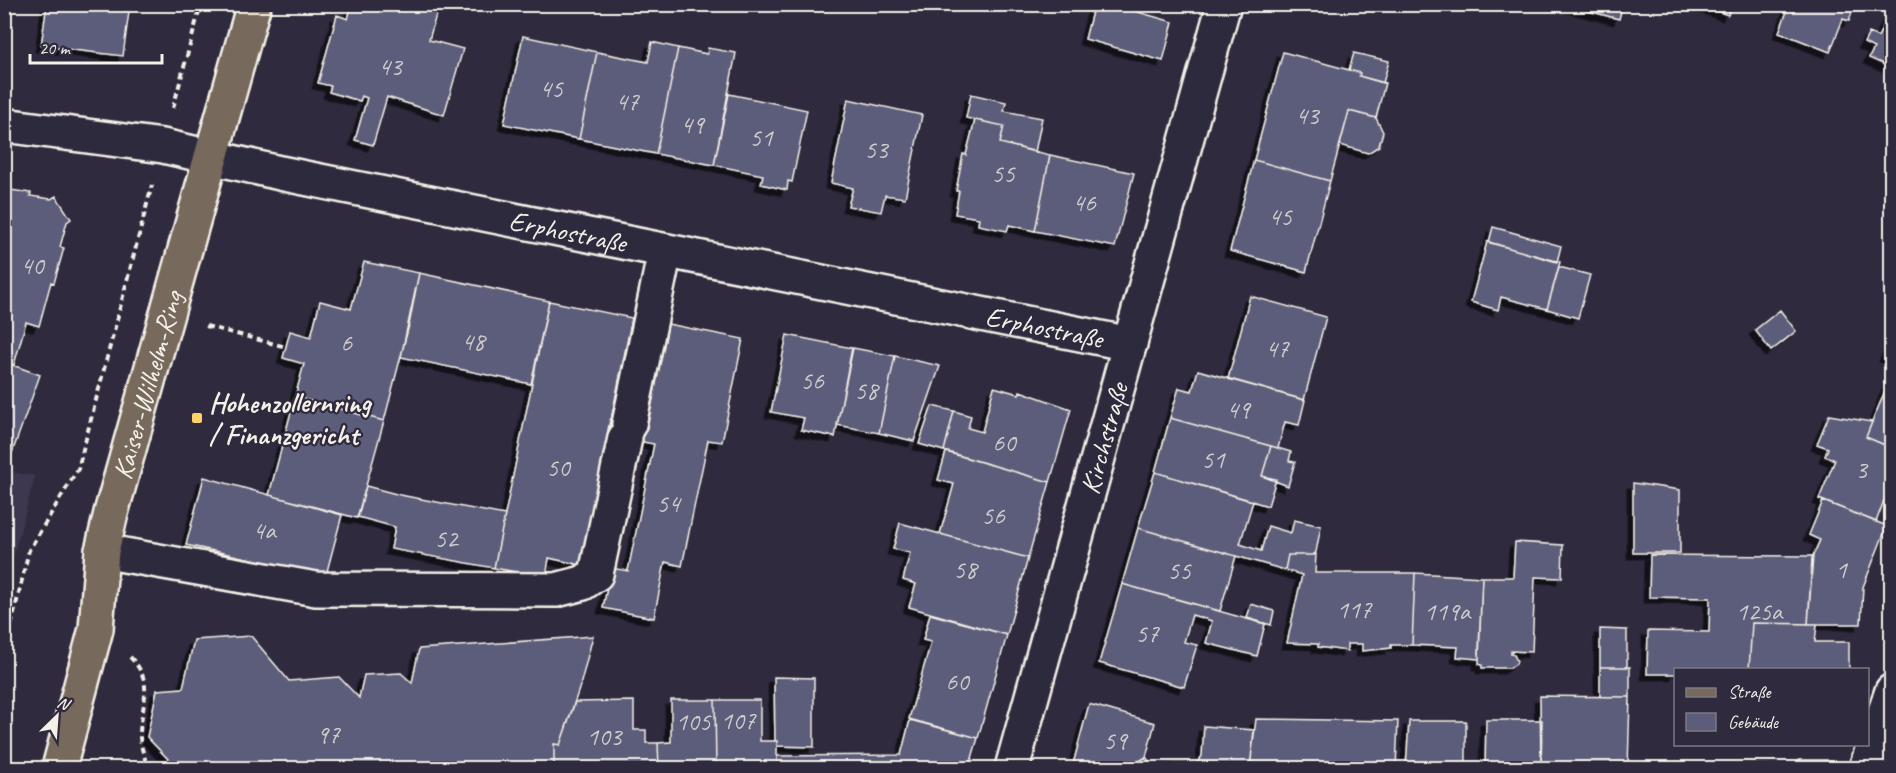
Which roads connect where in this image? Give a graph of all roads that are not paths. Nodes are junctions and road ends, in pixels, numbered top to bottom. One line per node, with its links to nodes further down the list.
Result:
1 (254, 4): 4 (main road, Kaiser-Wilhelm-Ring)
2 (1224, 4): 6 (street, Kirchstraße)
3 (4, 125): 4 (street, Erphostraße)
4 (212, 157): 5 (street, Erphostraße); 7 (main road, Kaiser-Wilhelm-Ring)
5 (665, 251): 6 (street, Erphostraße); 7 (street)
6 (1130, 344): 10 (street, Kirchstraße)
7 (102, 551): 9 (main road, Kaiser-Wilhelm-Ring)
8 (1892, 691): 11 (street)
9 (59, 768)
10 (1012, 768)
11 (1866, 768)

